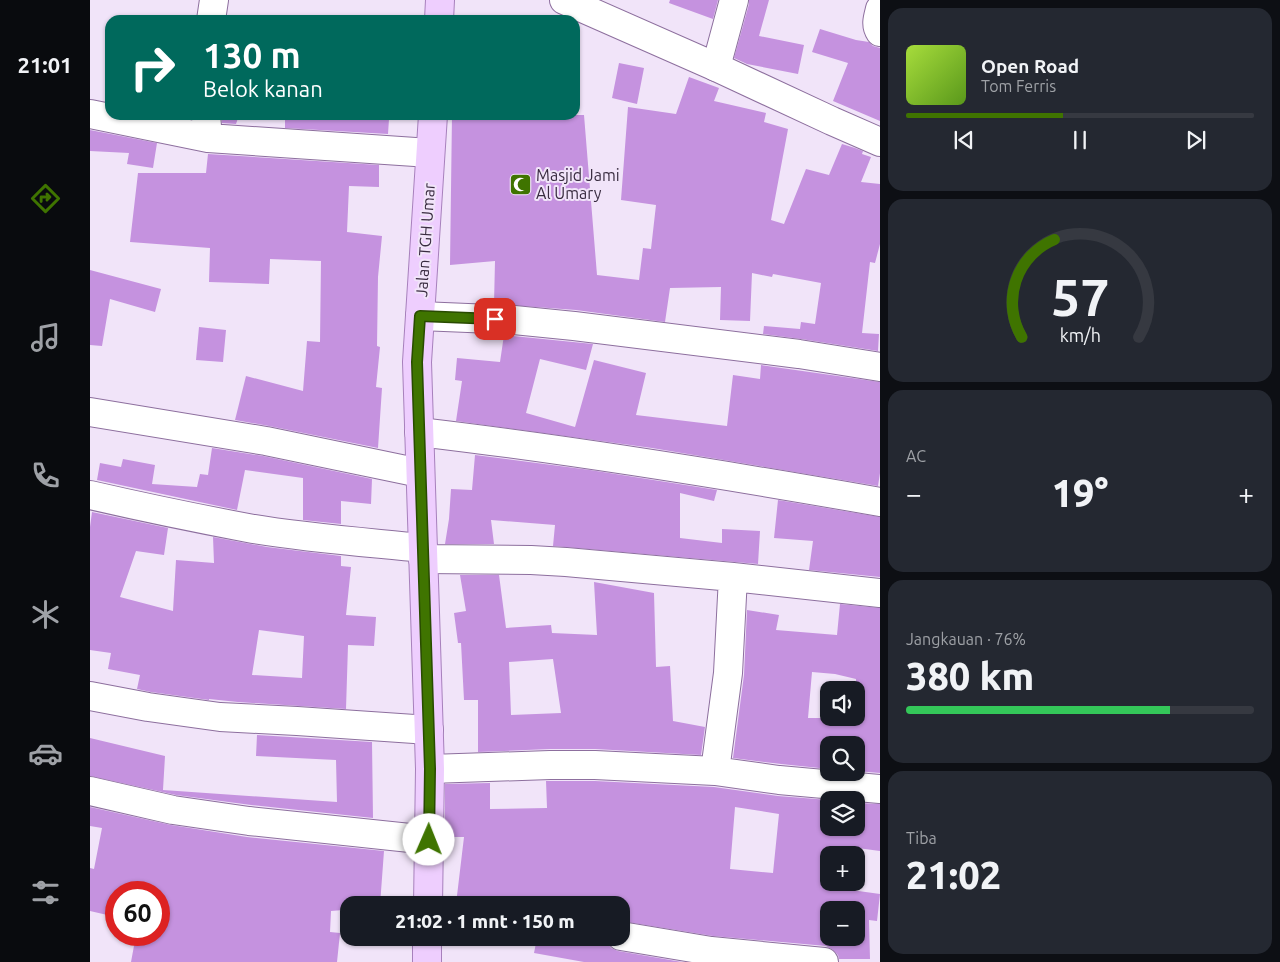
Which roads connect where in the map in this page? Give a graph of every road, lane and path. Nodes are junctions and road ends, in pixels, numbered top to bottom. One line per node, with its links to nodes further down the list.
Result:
1 (214, 0): 6 (street)
2 (440, 0): 7 (main road)
3 (564, 0): 9 (street)
4 (734, 0): 9 (street)
5 (880, 9): 8 (street)
6 (212, 15)
7 (439, 15)
8 (880, 32)
9 (716, 67): 15 (street)
10 (90, 114): 11 (street)
11 (105, 116)
12 (144, 120): 14 (street)
13 (433, 120): 16 (main road, Jalan TGH Umar)
14 (207, 127): 16 (street)
15 (880, 139)
16 (430, 153): 17 (main road, Jalan TGH Umar)
17 (420, 316): 18 (street); 20 (main road, Jalan TGH Umar)
18 (880, 367)
19 (90, 412): 21 (street)
20 (419, 432): 21 (main road, Jalan TGH Umar); 23 (street)
21 (420, 474): 24 (main road, Jalan TGH Umar)
22 (90, 495): 24 (street)
23 (880, 502)
24 (423, 554): 25 (street); 28 (main road, Jalan TGH Umar)
25 (733, 577): 26 (street); 30 (street)
26 (880, 593)
27 (90, 696): 28 (street)
28 (429, 730): 29 (main road, Jalan TGH Umar)
29 (430, 769): 30 (street); 33 (main road, Jalan TGH Umar)
30 (715, 771): 31 (street)
31 (880, 789)
32 (90, 791): 33 (street)
33 (429, 840): 34 (main road, Jalan TGH Umar)
34 (428, 896)
35 (630, 937): 38 (street)
36 (427, 946): 37 (main road)
37 (427, 962)
38 (824, 962)

